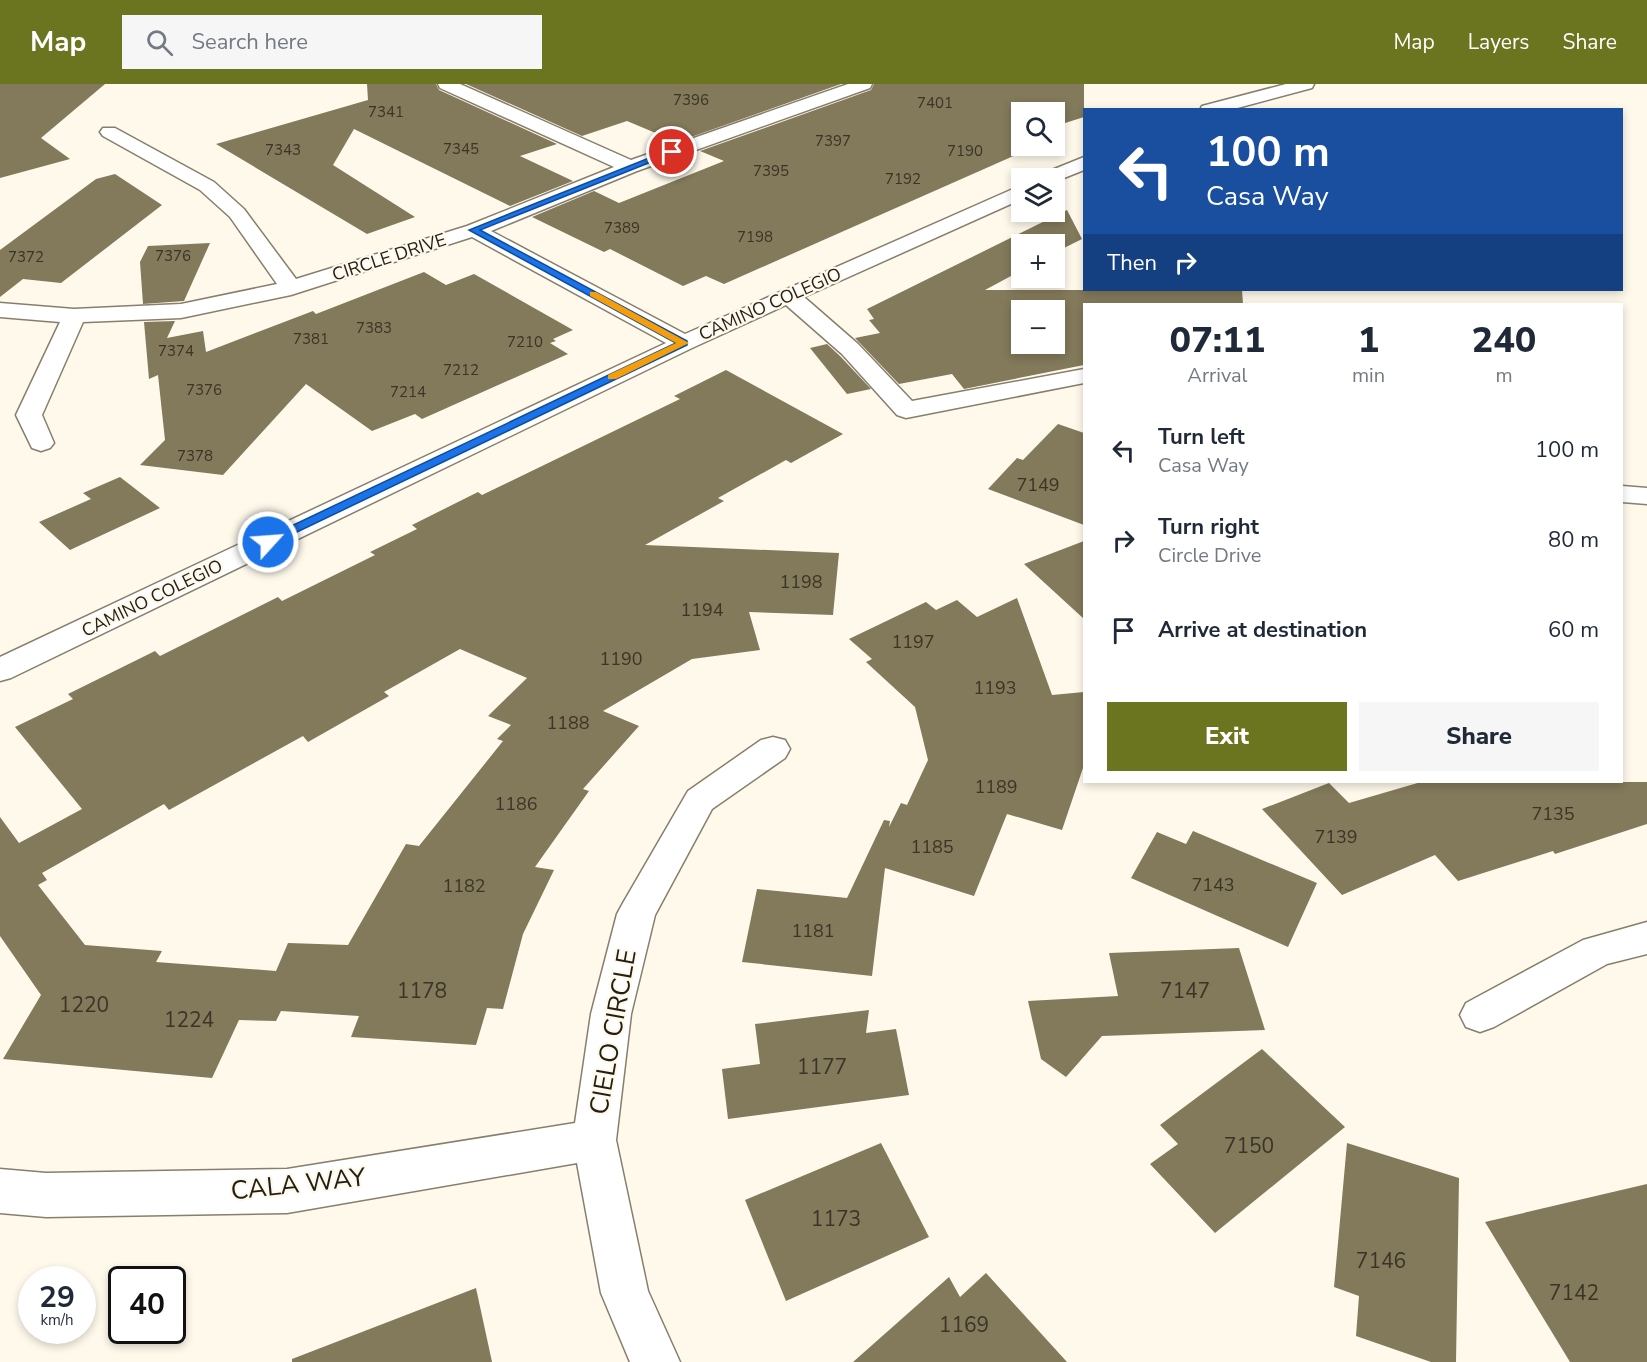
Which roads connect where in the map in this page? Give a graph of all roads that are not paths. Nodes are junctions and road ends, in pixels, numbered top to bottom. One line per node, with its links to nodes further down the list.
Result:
1 (446, 84): 7 (street)
2 (864, 84): 7 (street, CIRCLE DRIVE)
3 (1306, 84): 4 (street)
4 (1223, 108)
5 (109, 132): 13 (street)
6 (1083, 163): 8 (street)
7 (630, 167): 12 (street, CIRCLE DRIVE)
8 (1065, 172)
9 (1065, 183): 10 (street)
10 (1075, 186)
11 (1011, 196): 14 (street, CAMINO COLEGIO)
12 (474, 230): 13 (street, CIRCLE DRIVE); 17 (street)
13 (291, 288): 16 (street, CIRCLE DRIVE)
14 (789, 296): 17 (street, CAMINO COLEGIO); 18 (street)
15 (0, 310): 16 (street, CIRCLE DRIVE)
16 (74, 316): 19 (street)
17 (684, 343): 22 (street, CAMINO COLEGIO)
18 (1083, 376)
19 (41, 443)
20 (1623, 494): 21 (street)
21 (1647, 496)
22 (0, 670)
23 (773, 749): 26 (street, CIELO CIRCLE)
24 (1647, 938): 25 (street)
25 (1480, 1015)
26 (594, 1140): 27 (street, CALA WAY); 28 (street, CIELO CIRCLE)
27 (0, 1191)
28 (655, 1362)

